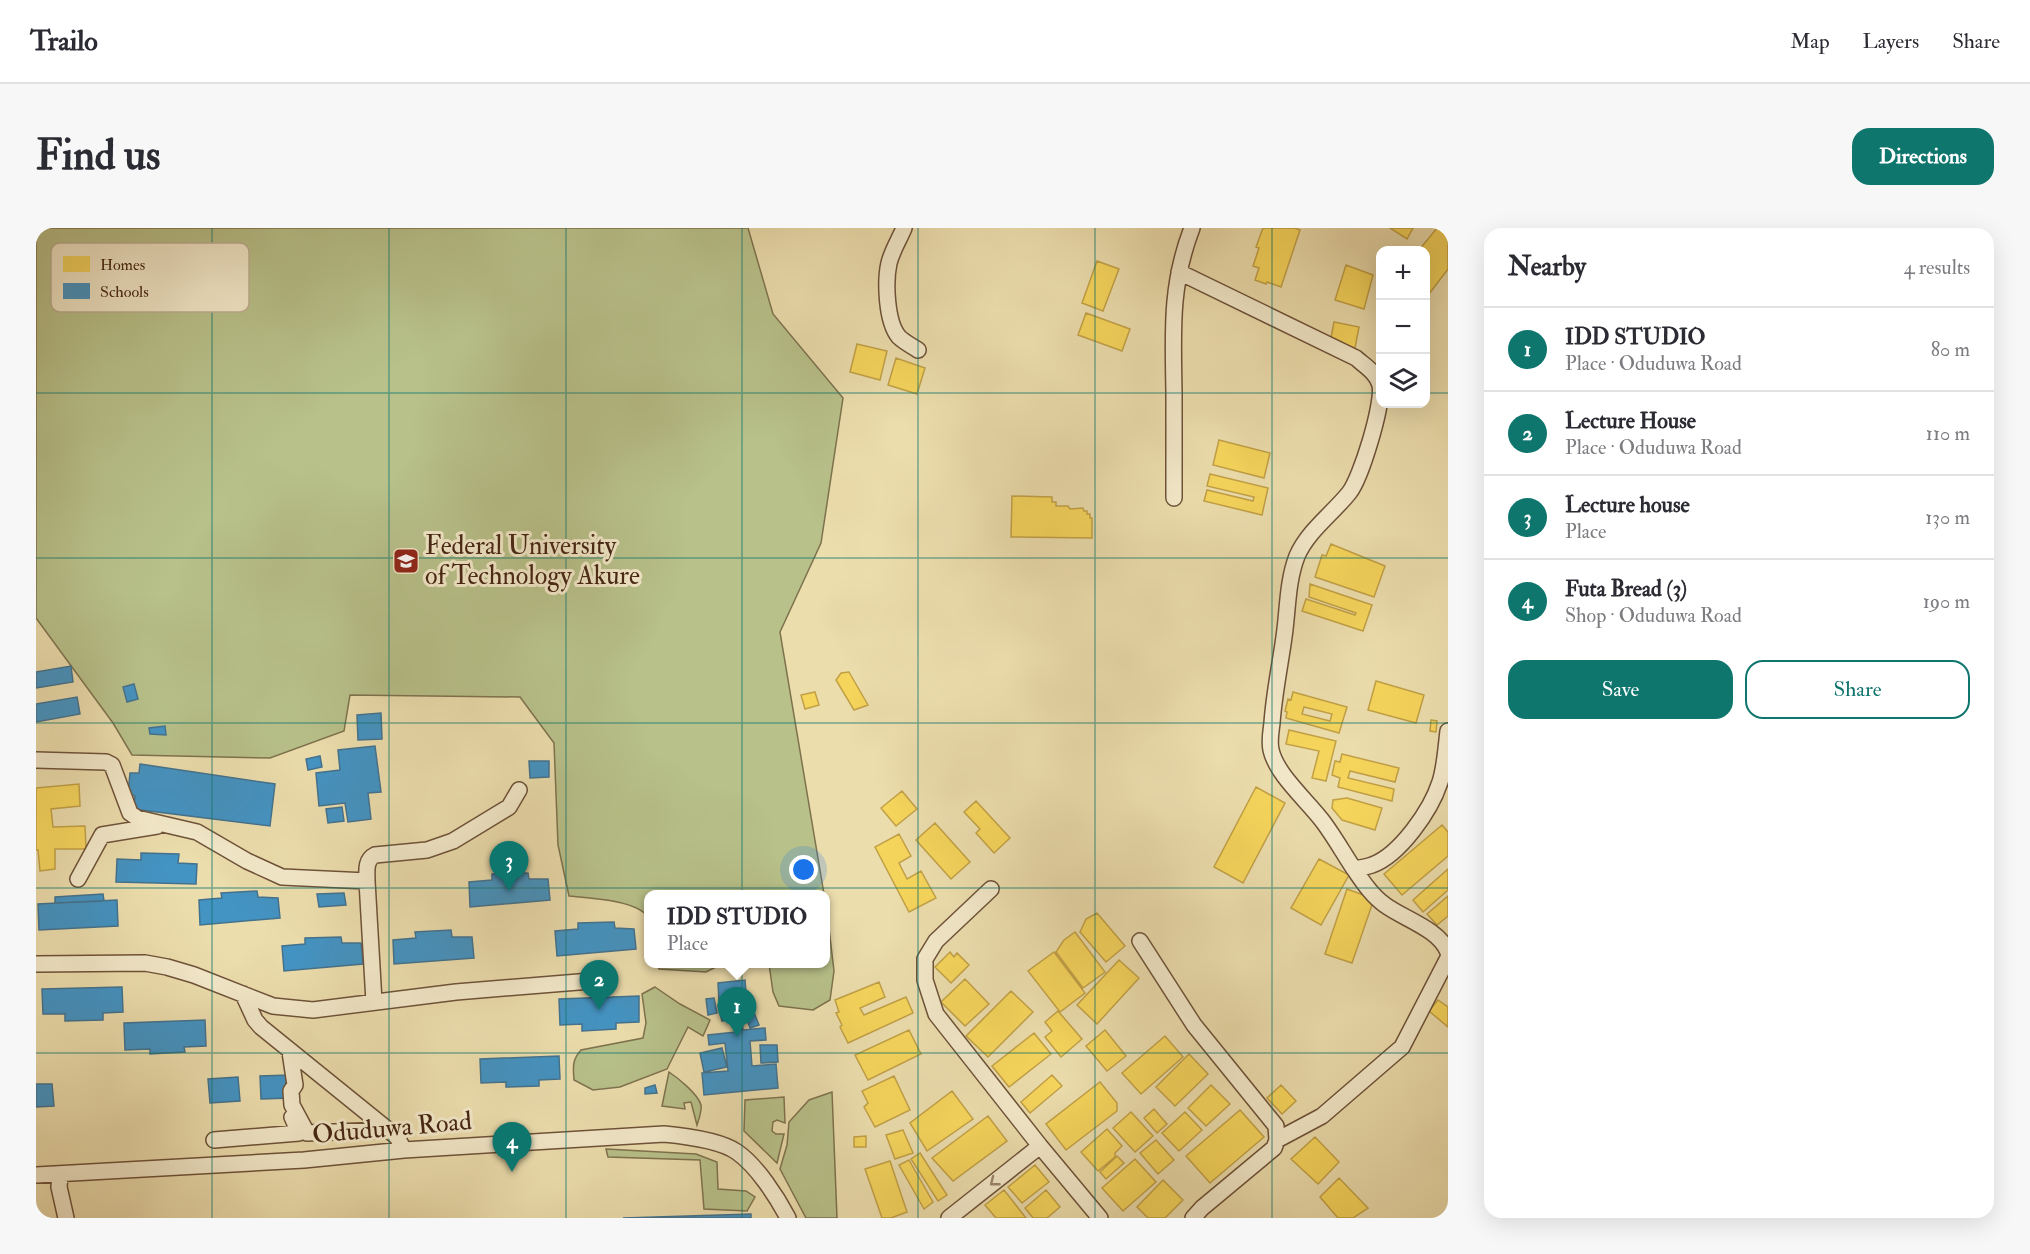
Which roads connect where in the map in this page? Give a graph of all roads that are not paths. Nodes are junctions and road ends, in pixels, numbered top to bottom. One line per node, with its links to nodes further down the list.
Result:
1 (904, 228): 4 (street)
2 (1192, 228): 3 (street)
3 (1179, 272): 5 (street); 10 (street)
4 (918, 350)
5 (1174, 498)
6 (1448, 731): 10 (street)
7 (36, 760): 9 (street)
8 (519, 790): 12 (street)
9 (166, 824): 11 (street); 12 (street)
10 (1354, 869): 15 (street)
11 (78, 879)
12 (367, 880): 20 (street)
13 (991, 889): 26 (street)
14 (1140, 940): 25 (street)
15 (1448, 952)
16 (1448, 958): 25 (street)
17 (36, 964): 19 (street)
18 (603, 980): 20 (street)
19 (243, 994): 20 (street); 21 (street)
20 (374, 1002)
21 (290, 1052): 22 (street); 23 (street)
22 (292, 1105): 23 (street); 24 (street)
23 (389, 1130): 27 (street)
24 (214, 1140)
25 (1277, 1140): 34 (street)
26 (1040, 1146): 32 (street, one-way to 32); 33 (street)
27 (404, 1150): 29 (street, Oduduwa Road); 31 (street, Oduduwa Road)
28 (36, 1175): 29 (street, Oduduwa Road)
29 (60, 1175): 30 (street)
30 (66, 1218)
31 (788, 1218)
32 (949, 1218)
33 (1100, 1218)
34 (1193, 1218)

